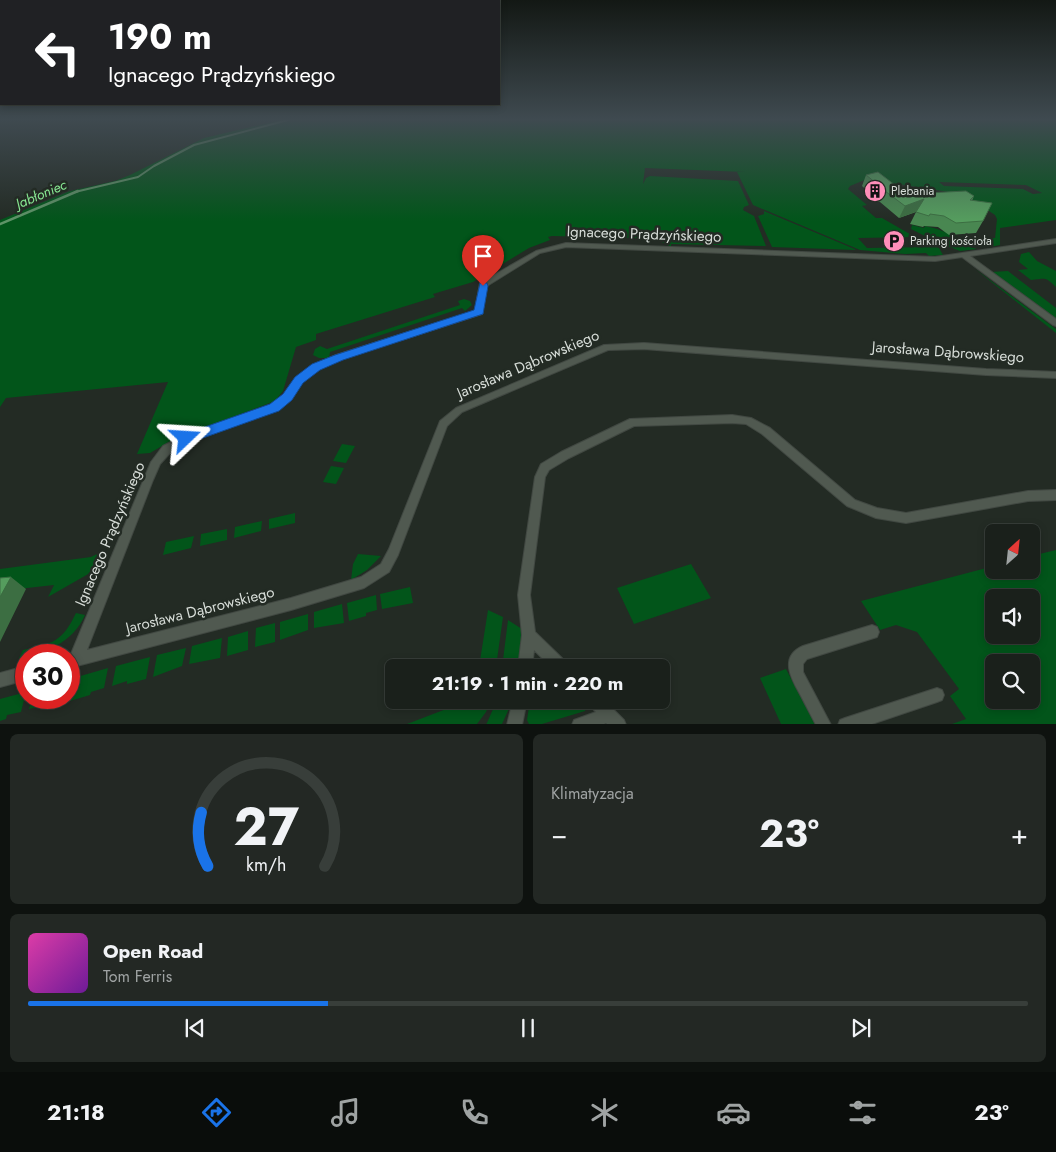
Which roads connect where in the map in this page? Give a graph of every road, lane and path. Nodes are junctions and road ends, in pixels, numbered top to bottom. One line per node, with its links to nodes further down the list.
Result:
1 (1056, 241): 2 (street, Ignacego Prądzyńskiego)
2 (964, 255): 3 (street); 8 (street, Ignacego Prądzyńskiego)
3 (1056, 323)
4 (1056, 375): 9 (street, Jarosława Dąbrowskiego)
5 (1056, 495): 7 (street)
6 (872, 632): 20 (street)
7 (530, 635): 10 (street); 11 (street)
8 (79, 644)
9 (80, 658)
10 (526, 659)
11 (553, 659)
12 (15, 676): 13 (street)
13 (0, 680)
14 (937, 694): 21 (street)
15 (518, 709): 18 (street)
16 (603, 709): 17 (street)
17 (613, 720): 19 (street)
18 (514, 724)
19 (579, 724)
20 (824, 724)
21 (845, 724)

